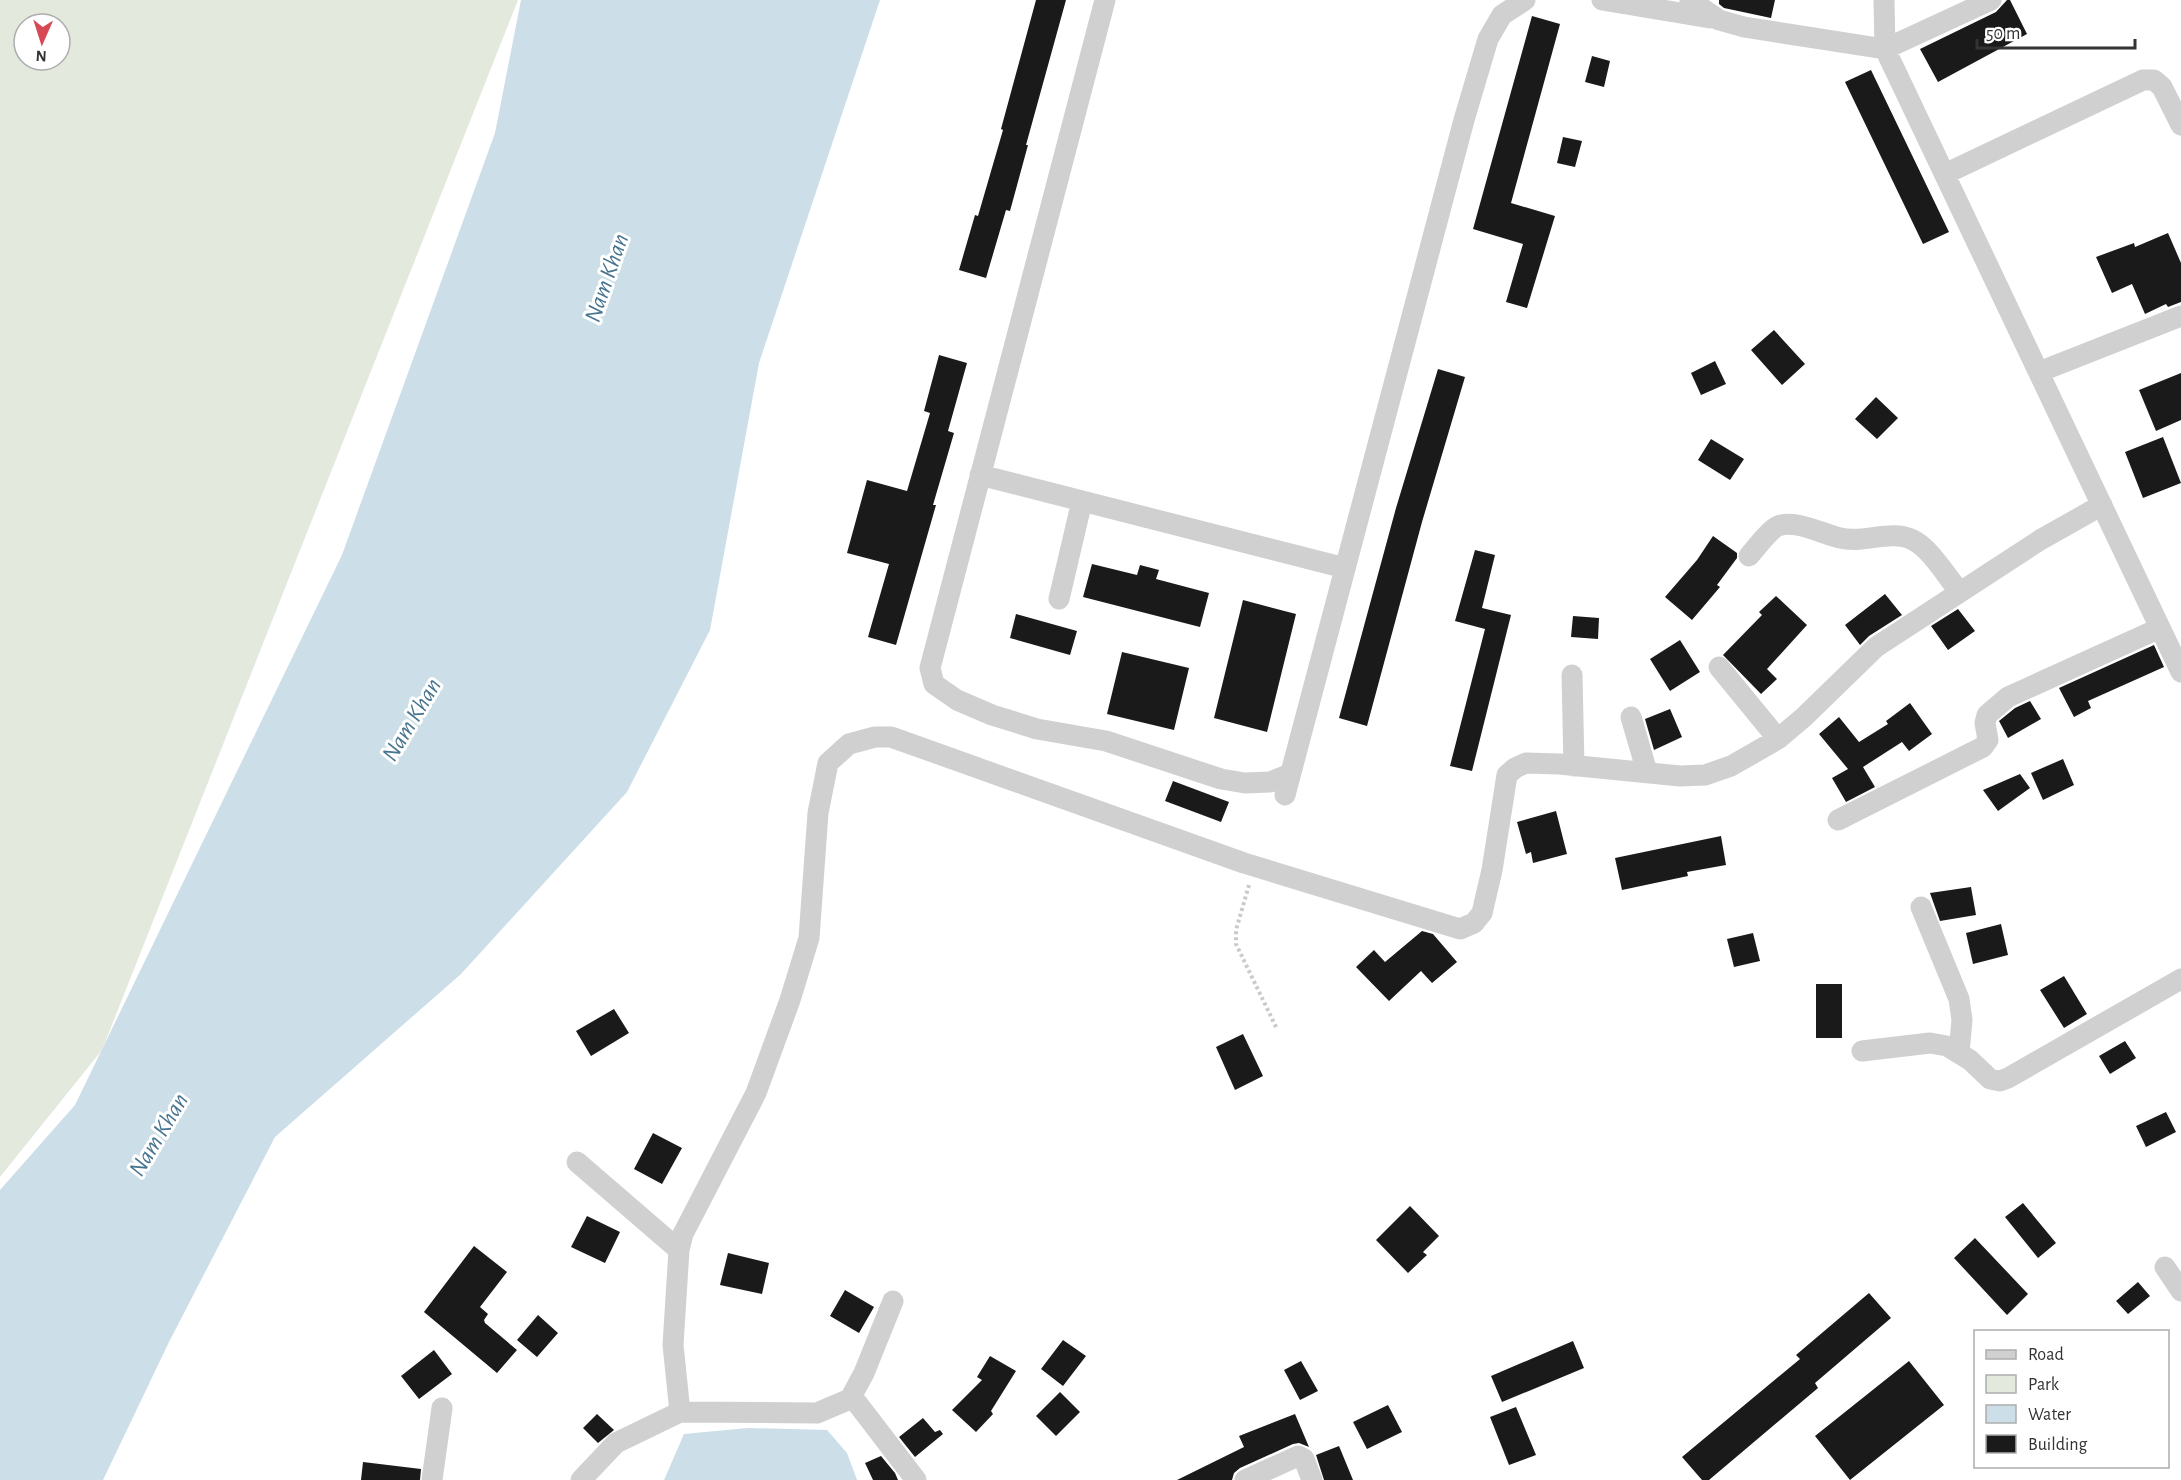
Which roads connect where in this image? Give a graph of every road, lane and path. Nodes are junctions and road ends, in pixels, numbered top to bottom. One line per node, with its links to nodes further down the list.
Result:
1 (1105, 0): 13 (street)
2 (1525, 0): 17 (street)
3 (1602, 0): 7 (street)
4 (1690, 0): 7 (street)
5 (1884, 0): 8 (street)
6 (1991, 0): 8 (street)
7 (1719, 20): 8 (street)
8 (1885, 49): 10 (street)
9 (2181, 125): 10 (street)
10 (1945, 174): 12 (street)
11 (2181, 316): 12 (street)
12 (2039, 372): 15 (street)
13 (980, 475): 14 (street); 28 (street)
14 (1082, 501): 17 (street); 19 (street)
15 (2102, 505): 18 (street); 20 (street)
16 (1749, 556): 18 (street)
17 (1345, 568): 28 (street)
18 (1959, 591): 25 (street)
19 (1059, 600)
20 (2160, 628): 22 (street); 30 (street)
21 (1719, 667): 25 (street)
22 (2181, 672)
23 (1572, 675): 26 (street)
24 (1631, 717): 27 (street)
25 (1778, 739): 27 (street)
26 (1574, 766): 27 (street); 31 (street)
27 (1647, 772)
28 (1290, 774): 29 (street)
29 (1284, 795)
30 (1838, 820)
31 (1254, 867): 34 (path); 38 (street)
32 (1921, 907): 36 (street)
33 (2181, 979): 36 (street)
34 (1277, 1029)
35 (1862, 1051): 36 (street)
36 (1959, 1053)
37 (577, 1162): 38 (street)
38 (679, 1250): 44 (street)
39 (2165, 1267): 40 (street)
40 (2181, 1291)
41 (892, 1301): 42 (street)
42 (850, 1399): 44 (street); 47 (street)
43 (442, 1408): 45 (street)
44 (680, 1412): 46 (street)
45 (432, 1480)
46 (581, 1480)
47 (916, 1480)
48 (1245, 1480): 49 (street)
49 (1312, 1480)

